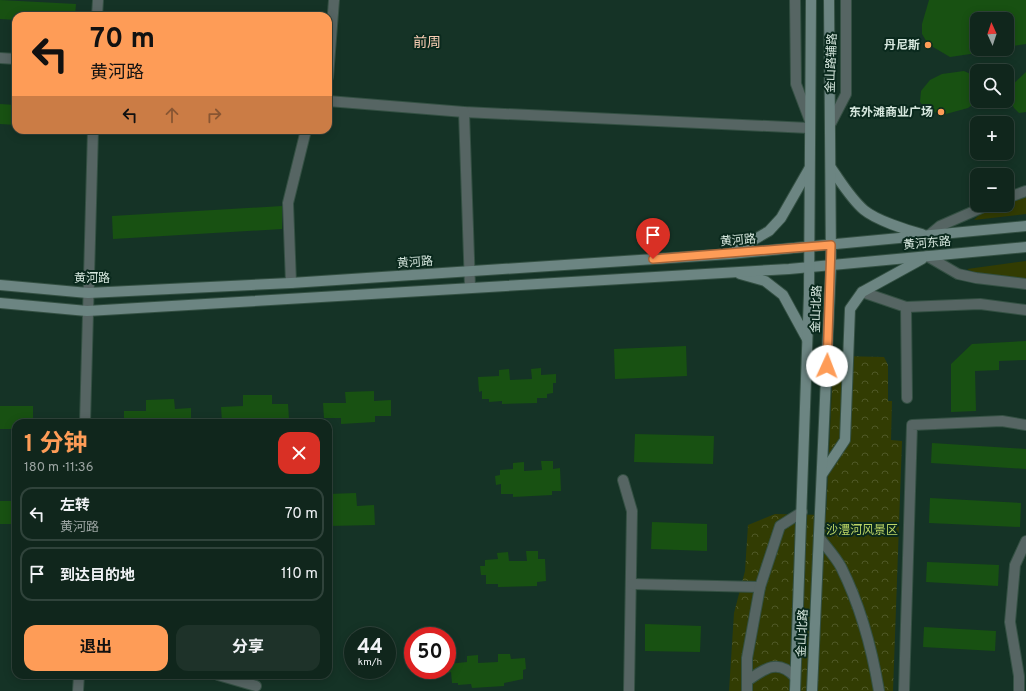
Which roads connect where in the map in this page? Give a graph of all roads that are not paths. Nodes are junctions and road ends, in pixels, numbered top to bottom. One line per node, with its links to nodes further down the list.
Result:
1 (98, 0): 7 (street)
2 (334, 0): 8 (street)
3 (795, 0): 14 (street)
4 (812, 0): 14 (main road, 金山北路)
5 (829, 0): 13 (main road, 金山北路)
6 (846, 0): 13 (street, 金山路辅路)
7 (97, 12)
8 (332, 26)
9 (0, 58): 10 (street)
10 (12, 59)
11 (332, 101): 12 (street)
12 (464, 112): 14 (street); 32 (street)
13 (831, 123): 17 (main road, 金山北路)
14 (810, 124): 18 (main road, 金山北路)
15 (93, 134): 37 (street)
16 (305, 134): 33 (street)
17 (831, 168): 23 (main road); 24 (main road, 金山北路)
18 (809, 169): 25 (main road, 金山北路); 27 (main road)
19 (1026, 191): 20 (street)
20 (1014, 195)
21 (972, 212): 23 (street)
22 (1026, 226): 23 (main road, 黄河东路)
23 (928, 236): 24 (main road, 黄河东路)
24 (831, 245): 25 (main road, 黄河路); 29 (main road, 金山北路)
25 (809, 247): 27 (main road, 黄河路); 30 (main road, 金山北路)
26 (1026, 247): 28 (main road, 黄河东路)
27 (730, 254): 32 (main road, 黄河路)
28 (927, 256): 29 (main road, 黄河东路); 34 (street); 38 (main road)
29 (831, 265): 30 (main road); 47 (main road, 金山北路)
30 (809, 267): 31 (main road); 43 (main road, 金山北路)
31 (733, 271): 36 (main road); 43 (main road)
32 (469, 272): 33 (main road, 黄河路); 36 (street)
33 (291, 283): 37 (main road, 黄河路)
34 (1026, 284)
35 (0, 285): 37 (main road, 黄河路)
36 (470, 287): 42 (main road)
37 (88, 292): 42 (street)
38 (862, 292): 40 (street); 47 (main road)
39 (0, 303): 42 (main road)
40 (906, 307): 41 (street); 44 (street)
41 (1026, 310)
42 (87, 311): 45 (street)
43 (807, 339): 49 (main road, 金山北路)
44 (907, 398)
45 (85, 419)
46 (1026, 425): 64 (street)
47 (823, 473): 50 (main road, 金山北路)
48 (623, 480): 52 (street)
49 (802, 512): 53 (street); 54 (main road, 金山北路)
50 (819, 537): 62 (main road, 金山北路); 63 (street)
51 (1026, 541): 65 (street)
52 (632, 584): 53 (street); 60 (street)
53 (760, 587): 58 (street)
54 (795, 677): 58 (street); 61 (main road, 金山北路)
55 (79, 679): 59 (street)
56 (232, 679): 57 (street)
57 (256, 686)
58 (747, 686)
59 (78, 691)
60 (629, 691)
61 (794, 691)
62 (812, 691)
63 (879, 691)
64 (904, 691)
65 (1019, 691)

